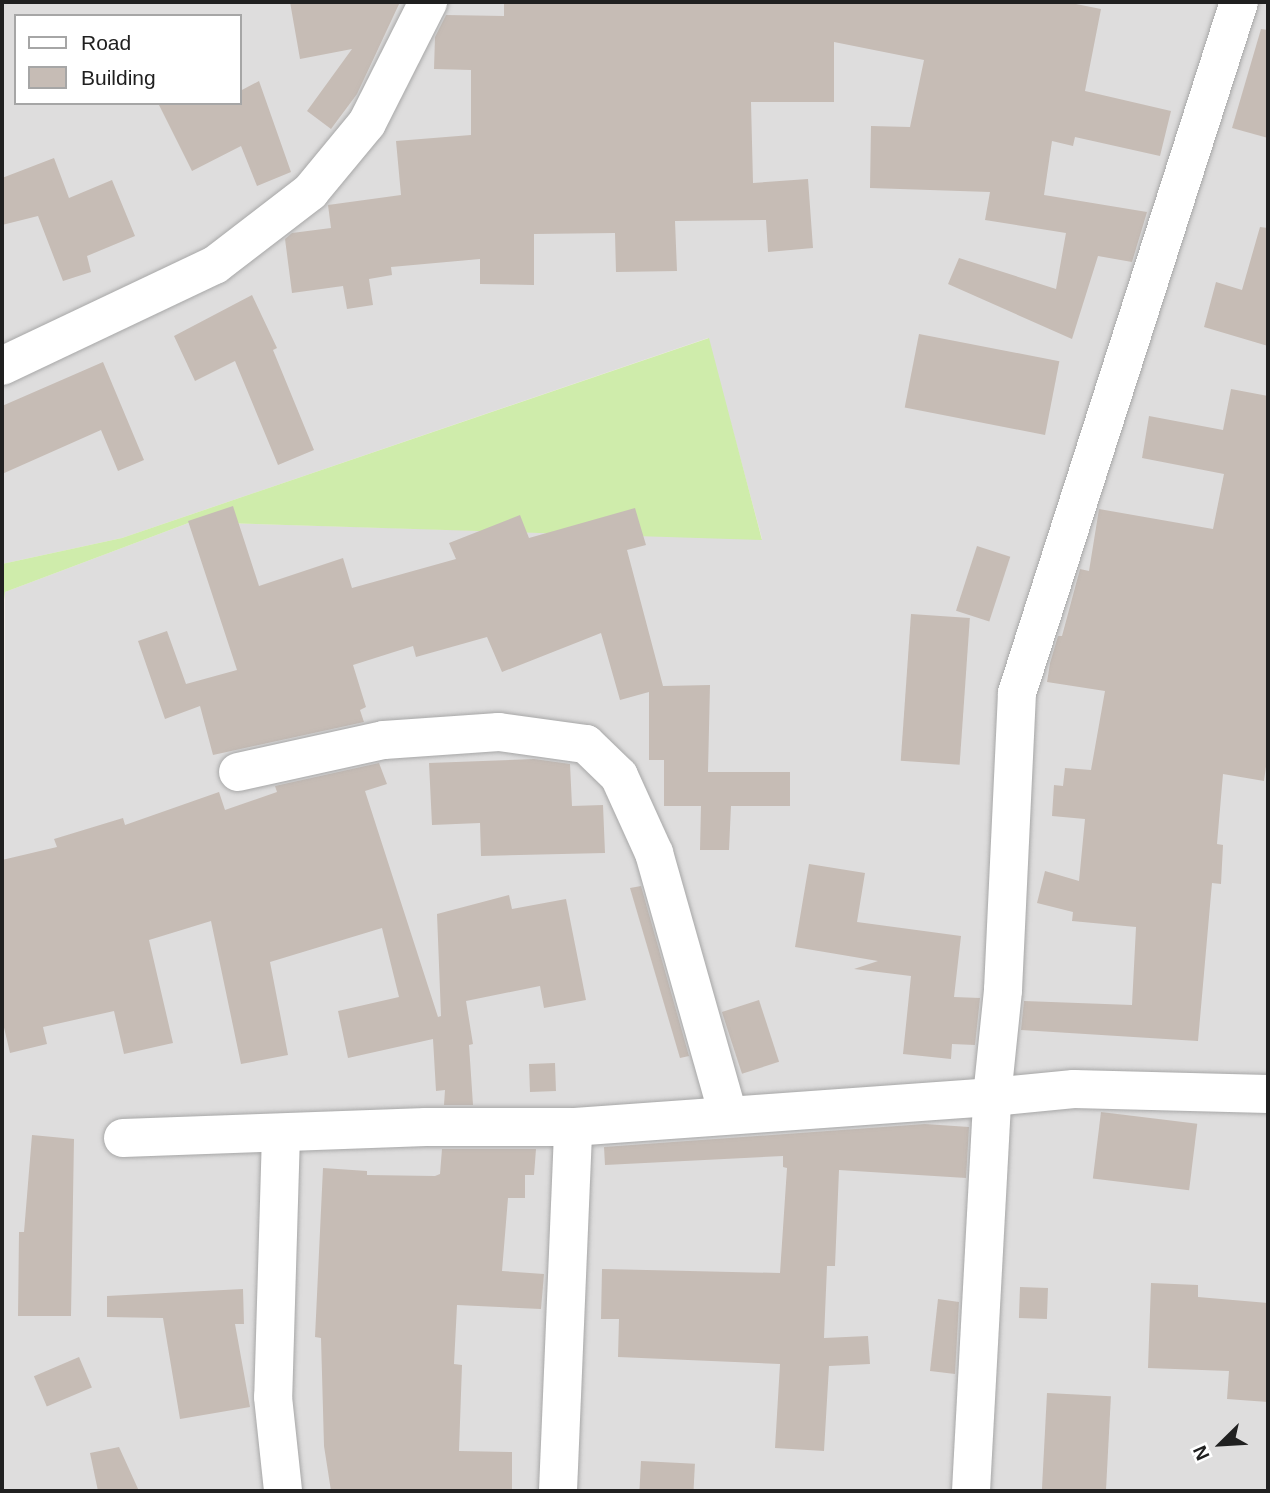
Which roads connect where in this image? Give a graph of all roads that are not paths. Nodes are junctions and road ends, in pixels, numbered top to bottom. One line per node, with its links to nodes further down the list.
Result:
1 (429, 2): 3 (street)
2 (1239, 2): 6 (street)
3 (2, 366)
4 (238, 772): 7 (street)
5 (1268, 1094): 6 (street)
6 (992, 1097): 7 (street); 13 (street)
7 (728, 1114): 8 (street)
8 (573, 1127): 9 (street); 12 (street)
9 (281, 1134): 10 (street); 11 (street)
10 (123, 1138)
11 (283, 1491)
12 (558, 1491)
13 (971, 1491)

